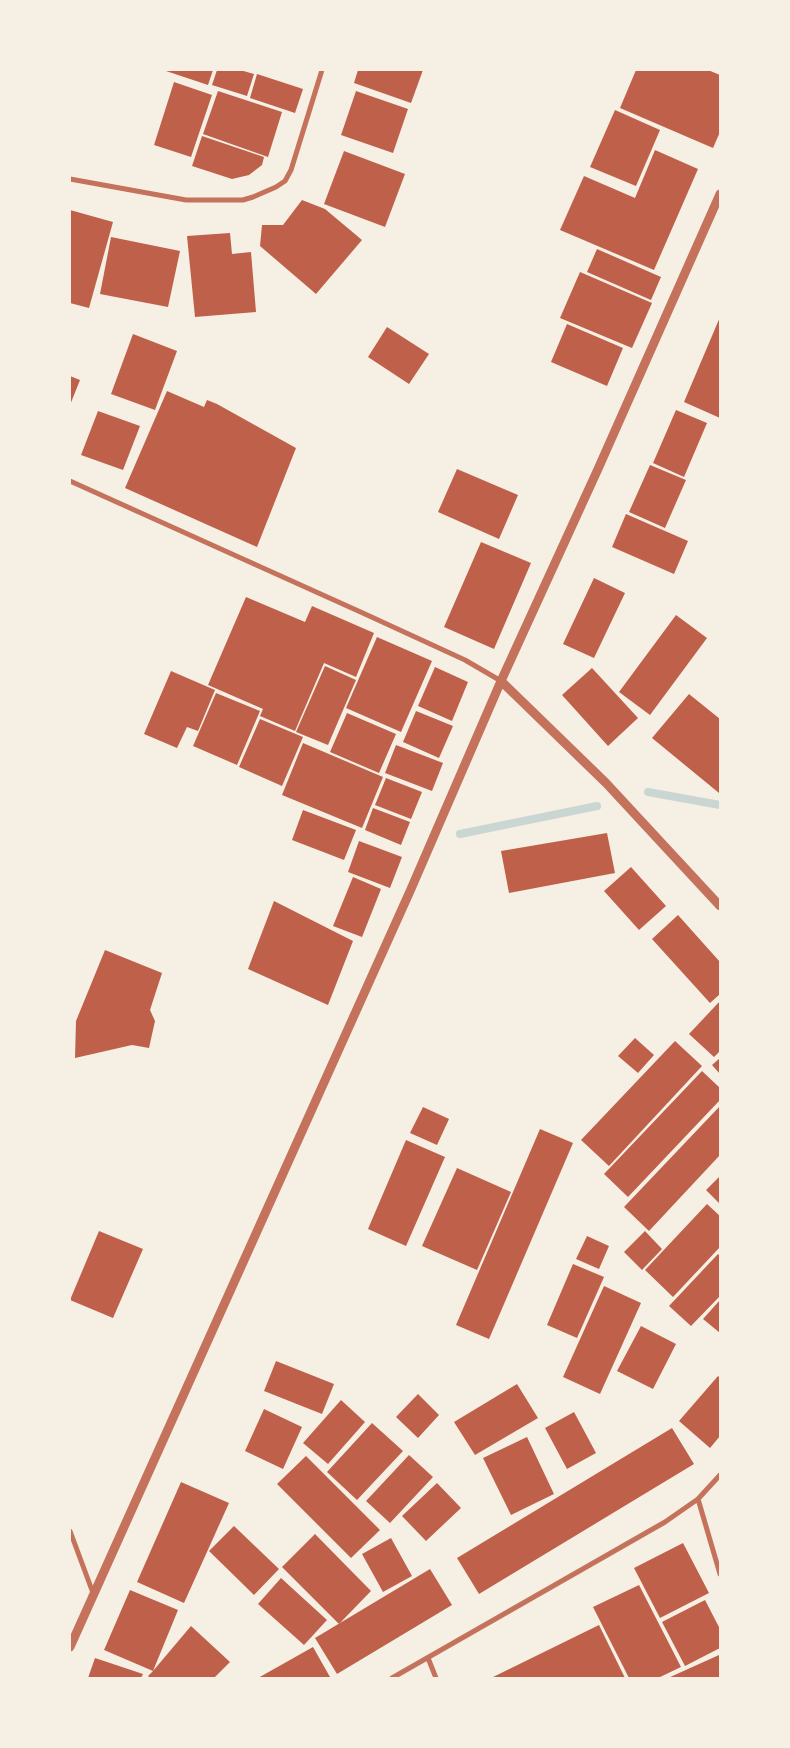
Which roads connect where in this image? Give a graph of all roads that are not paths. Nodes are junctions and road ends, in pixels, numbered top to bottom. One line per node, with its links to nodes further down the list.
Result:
1 (322, 70): 2 (street)
2 (70, 179)
3 (720, 194): 5 (street)
4 (70, 481): 5 (street)
5 (501, 681): 6 (street); 11 (street)
6 (720, 906)
7 (720, 1475): 8 (street)
8 (698, 1499): 10 (street); 13 (street)
9 (70, 1532): 11 (street)
10 (720, 1574)
11 (94, 1594): 12 (street)
12 (70, 1647)
13 (428, 1658): 14 (street); 15 (street)
14 (392, 1678)
15 (436, 1678)

